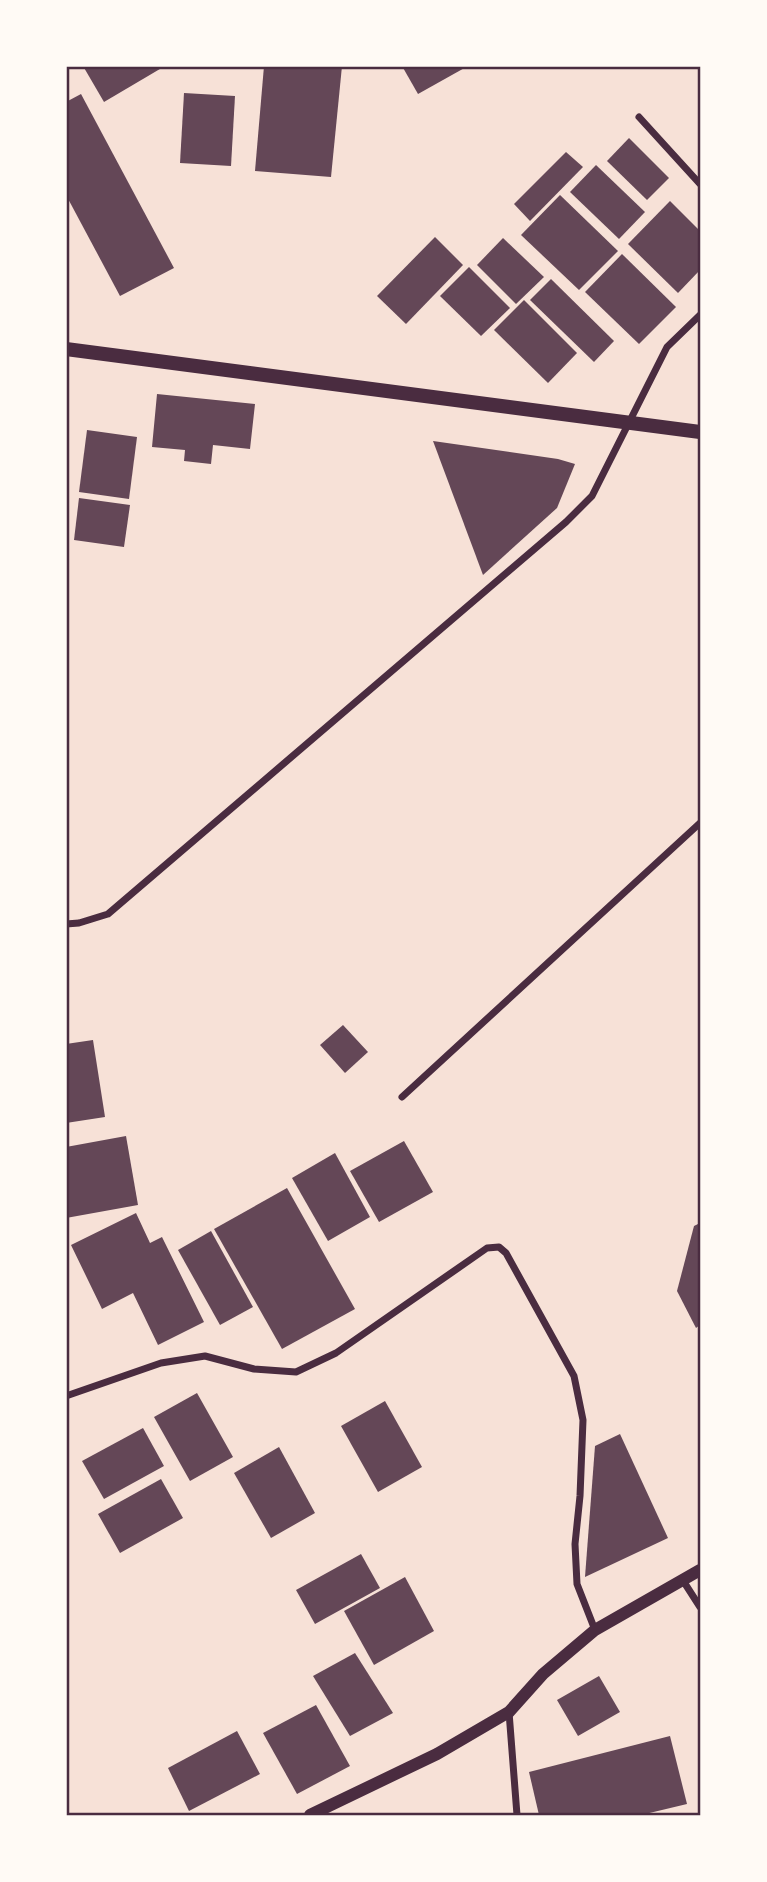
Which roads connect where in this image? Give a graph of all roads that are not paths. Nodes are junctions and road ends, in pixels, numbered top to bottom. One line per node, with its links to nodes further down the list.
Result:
1 (639, 117): 2 (street)
2 (701, 184)
3 (701, 315): 5 (street)
4 (66, 349): 5 (main road)
5 (629, 421): 6 (main road); 8 (street)
6 (701, 432)
7 (701, 823): 9 (street)
8 (66, 924)
9 (402, 1097)
10 (66, 1396): 14 (street)
11 (701, 1570): 12 (street)
12 (682, 1579): 13 (street); 14 (street)
13 (701, 1607)
14 (595, 1630): 15 (street)
15 (509, 1712): 16 (street); 17 (street)
16 (310, 1815)
17 (517, 1815)

